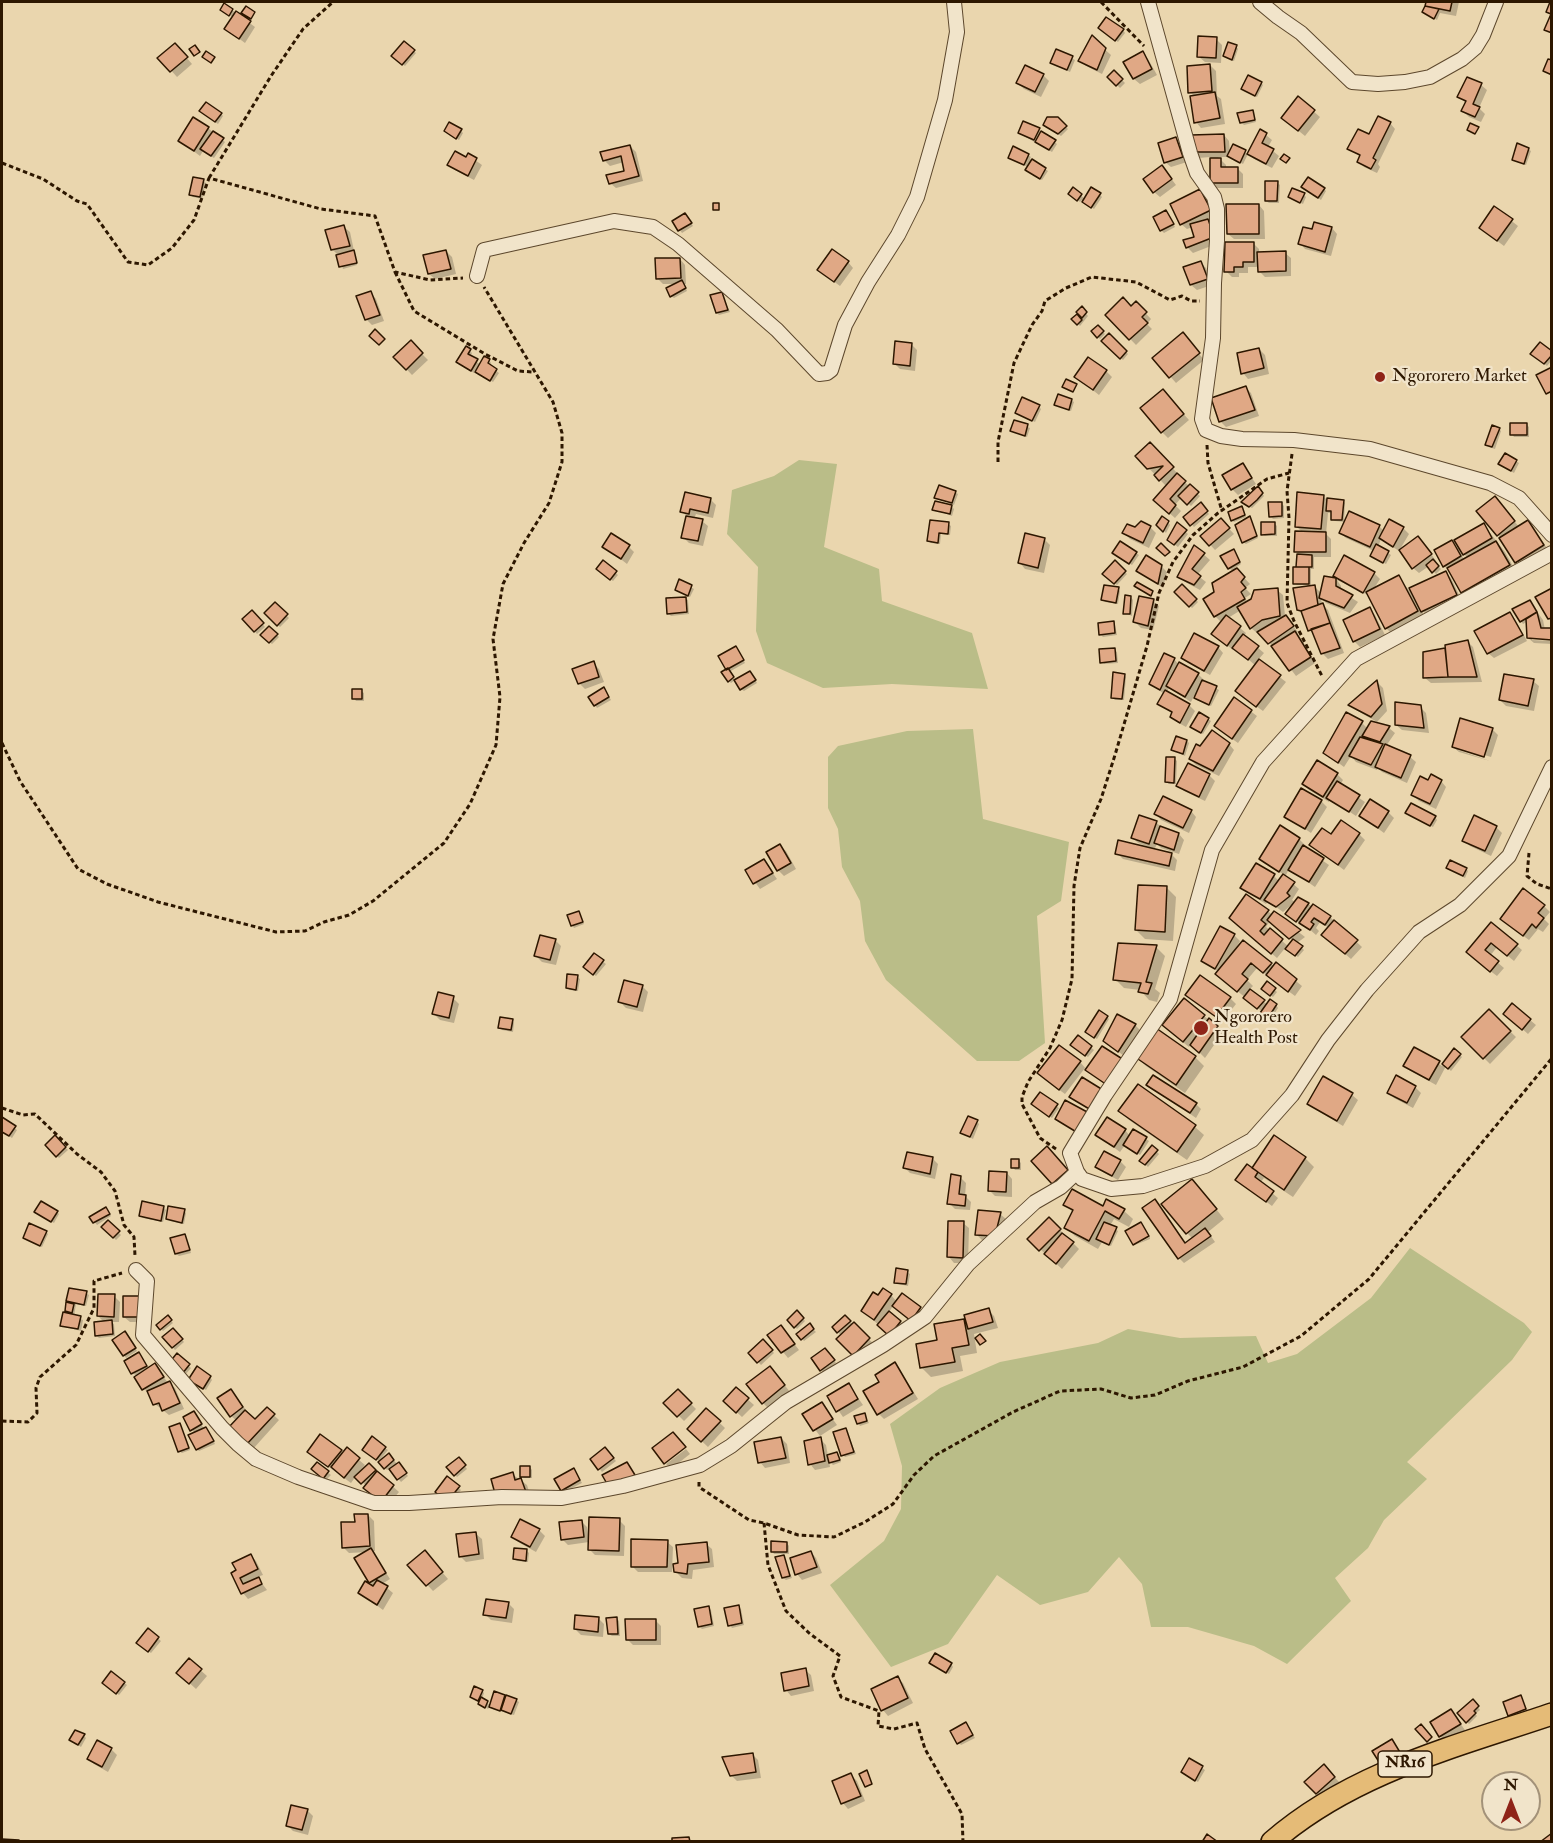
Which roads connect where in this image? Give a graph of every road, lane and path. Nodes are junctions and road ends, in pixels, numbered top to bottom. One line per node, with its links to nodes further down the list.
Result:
1 (333, 2): 9 (path)
2 (954, 2): 11 (street)
3 (1101, 2): 7 (path)
4 (1148, 2): 7 (street)
5 (1260, 2): 6 (street)
6 (1496, 2)
7 (1166, 69): 12 (street)
8 (2, 163): 9 (path)
9 (209, 178): 10 (path)
10 (395, 272): 11 (path); 13 (path)
11 (477, 276): 13 (path)
12 (1213, 301): 14 (street); 16 (path)
13 (534, 372): 22 (path)
14 (1206, 430): 15 (street); 18 (path)
15 (1294, 440): 17 (path); 19 (street)
16 (998, 462)
17 (1289, 473): 18 (path); 21 (path)
18 (1222, 511): 28 (path)
19 (1551, 535)
20 (1551, 553): 21 (street)
21 (1328, 688): 28 (street)
22 (2, 743)
23 (1551, 766): 29 (street)
24 (1529, 848): 25 (path)
25 (1551, 889)
26 (1551, 1058): 34 (path)
27 (2, 1108): 30 (path)
28 (1070, 1153): 29 (street)
29 (1077, 1172): 33 (street)
30 (135, 1237)
31 (136, 1270): 32 (path); 33 (street)
32 (2, 1422)
33 (700, 1465): 34 (path)
34 (764, 1523): 36 (path)
35 (1551, 1714): 37 (main road, NR16)
36 (963, 1842)
37 (1272, 1842)

